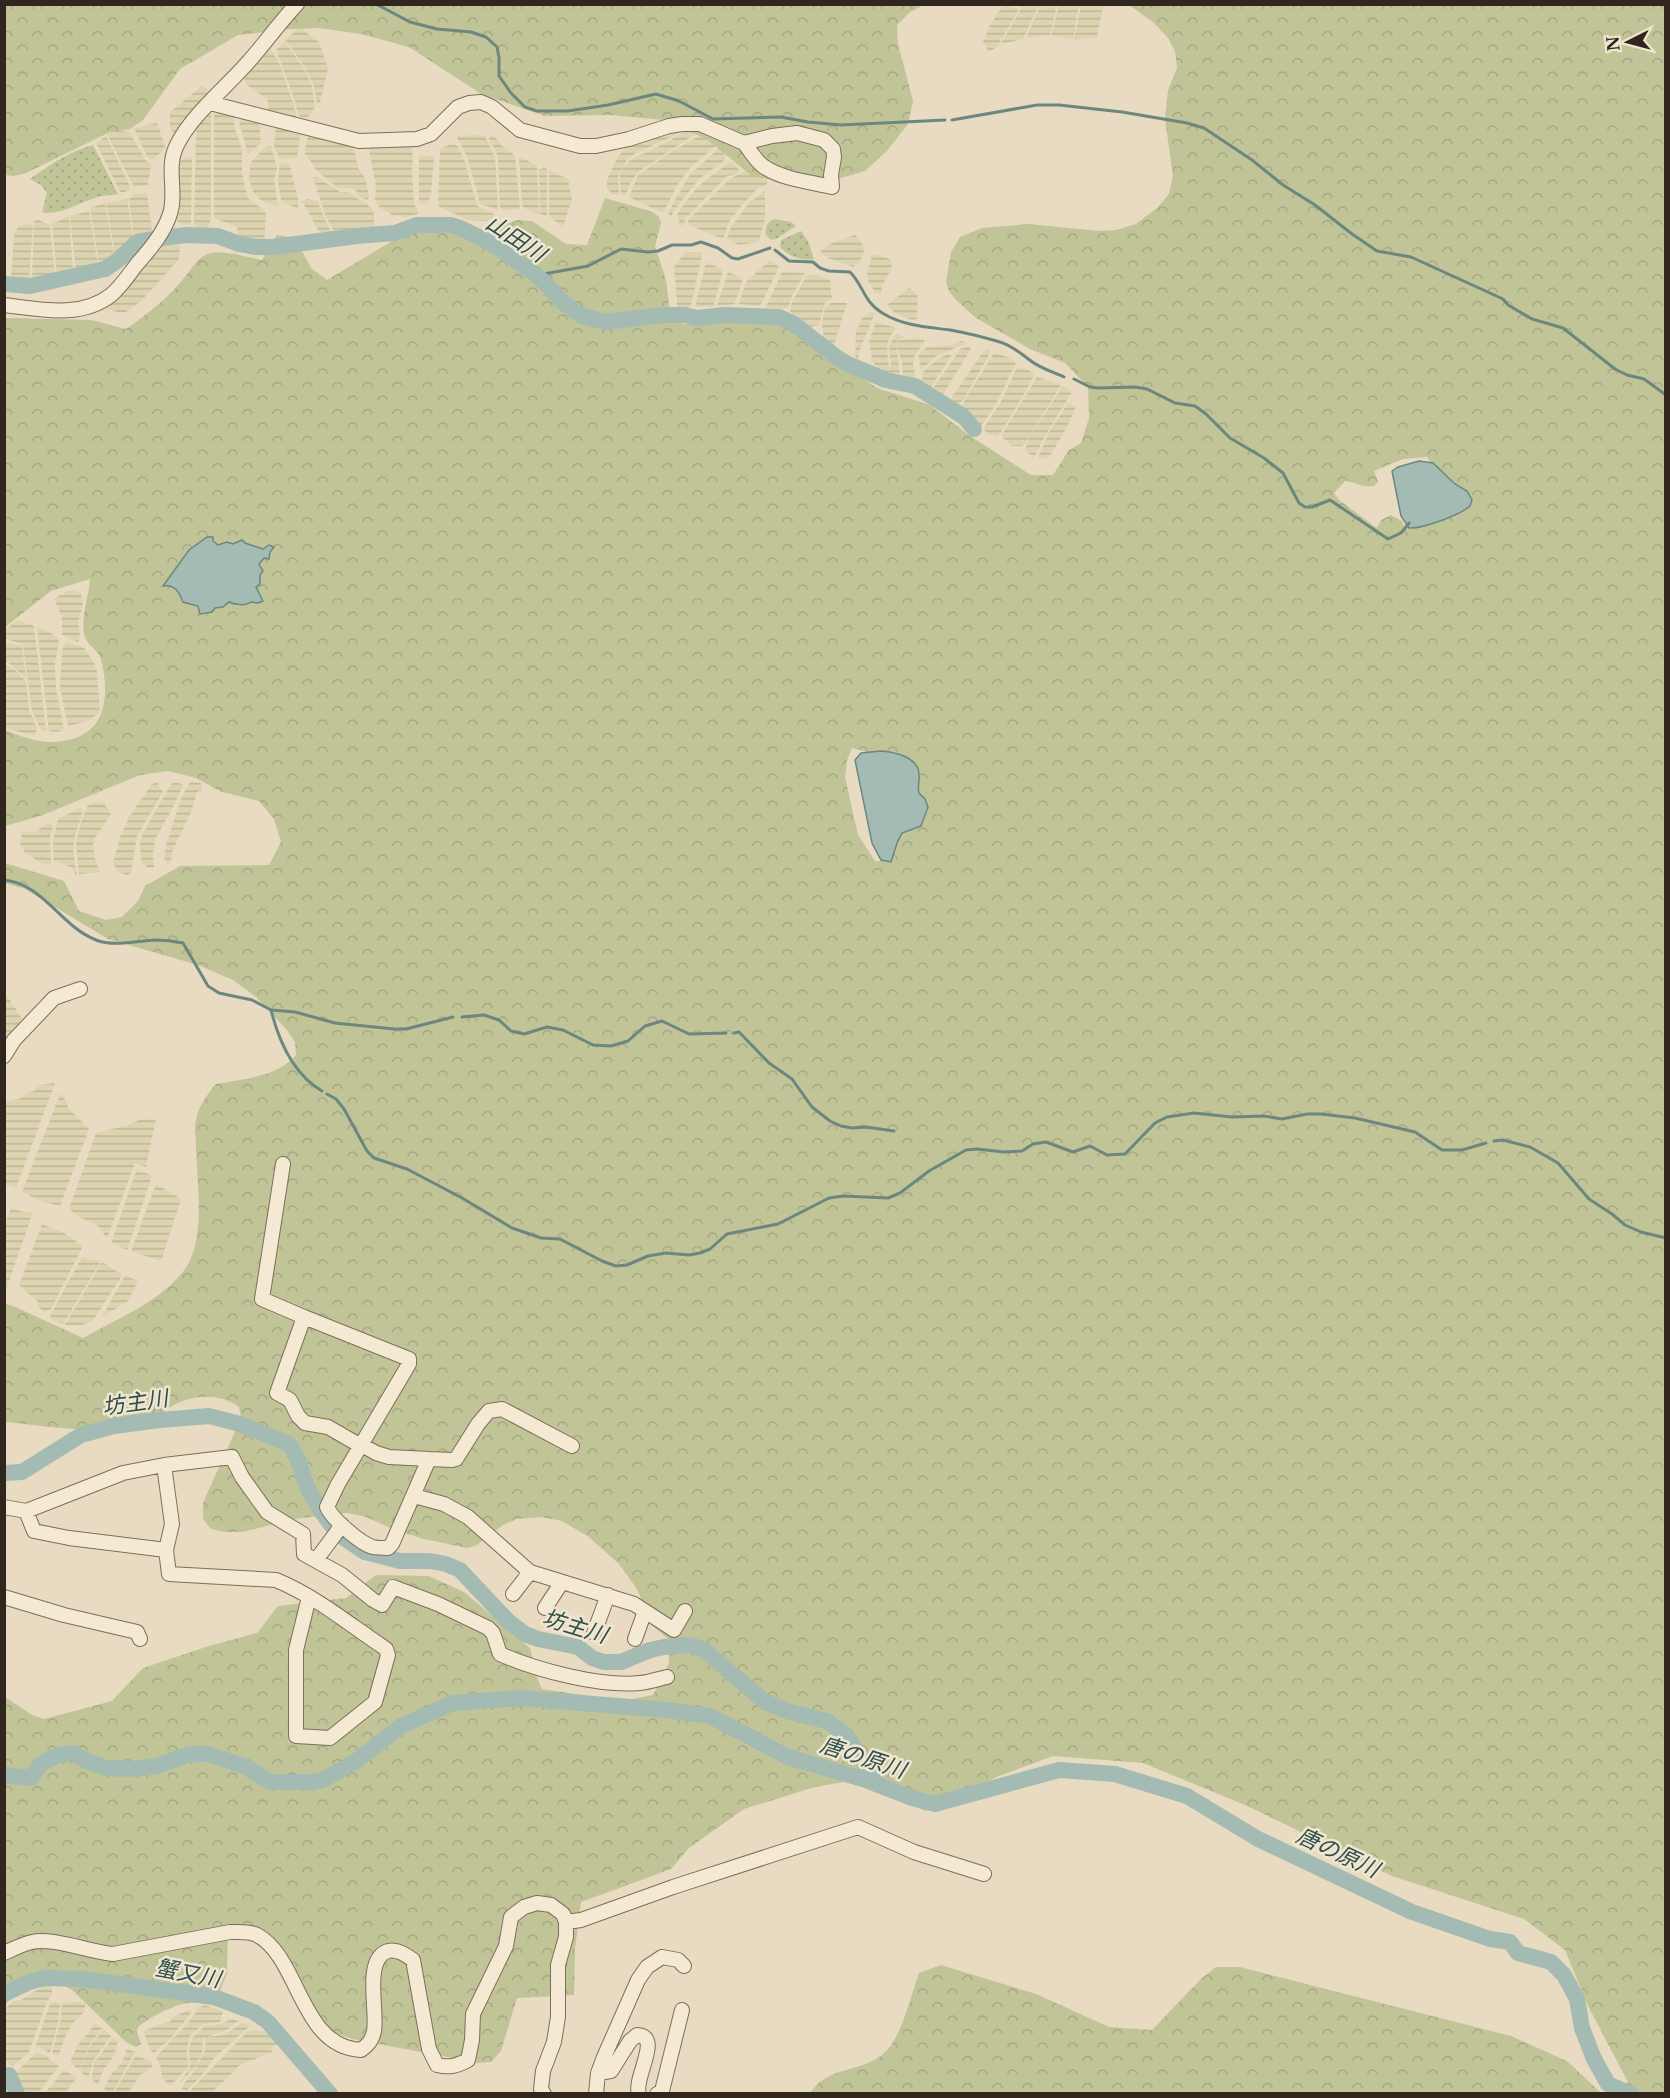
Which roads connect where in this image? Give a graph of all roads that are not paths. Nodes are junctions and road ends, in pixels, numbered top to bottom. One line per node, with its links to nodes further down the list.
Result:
1 (297, 4): 2 (street)
2 (210, 102): 3 (street); 4 (street)
3 (744, 143): 3 (street)
4 (4, 306)
5 (80, 988): 6 (street)
6 (4, 1056)
7 (283, 1164): 8 (street)
8 (304, 1317): 9 (street); 9 (street)
9 (361, 1446): 11 (street); 16 (street)
10 (572, 1446): 11 (street)
11 (429, 1459): 13 (street)
12 (164, 1465): 15 (street); 17 (street); 18 (street)
13 (414, 1496): 16 (street); 19 (street)
14 (4, 1507): 15 (street)
15 (26, 1511): 17 (street)
16 (342, 1525): 18 (street)
17 (166, 1550): 24 (street)
18 (316, 1560): 31 (street)
19 (530, 1572): 20 (street); 21 (street)
20 (562, 1582): 22 (street); 25 (street)
21 (513, 1594)
22 (608, 1595): 26 (street); 28 (street)
23 (4, 1597): 29 (street)
24 (309, 1597): 24 (street)
25 (545, 1608)
26 (645, 1611): 27 (street); 30 (street)
27 (685, 1611)
28 (594, 1633)
29 (140, 1639)
30 (635, 1639)
31 (667, 1677)
32 (984, 1874): 33 (street)
33 (566, 1922): 34 (street); 38 (street)
34 (4, 1953)
35 (684, 1966): 37 (street)
36 (682, 2010): 41 (street)
37 (598, 2073): 39 (street); 40 (street)
38 (544, 2094)
39 (596, 2094)
40 (639, 2094)
41 (657, 2094)

